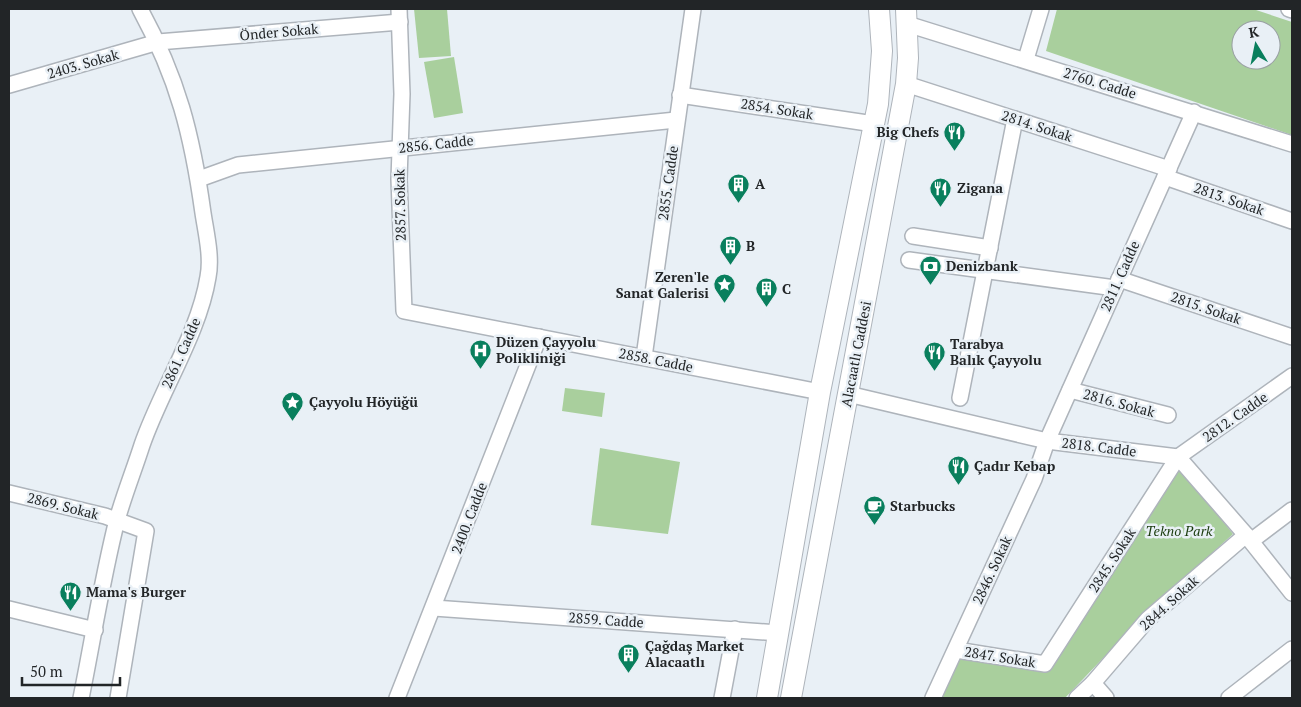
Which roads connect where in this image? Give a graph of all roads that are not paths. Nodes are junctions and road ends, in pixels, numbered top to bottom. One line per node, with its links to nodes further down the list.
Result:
1 (140, 9): 7 (street, 2861. Cadde)
2 (693, 9): 11 (street, 2855. Cadde)
3 (878, 9): 15 (main road, Alacaatlı Caddesi)
4 (1041, 9): 8 (street)
5 (400, 15): 7 (street, Önder Sokak); 17 (street, 2857. Sokak)
6 (907, 16): 8 (street, 2760. Cadde); 9 (main road, Alacaatlı Caddesi)
7 (158, 42): 10 (street, 2403. Sokak); 19 (street, 2861. Cadde)
8 (1026, 60): 12 (street, 2760. Cadde)
9 (906, 84): 13 (street, 2814. Sokak); 35 (main road, Alacaatlı Caddesi)
10 (9, 85)
11 (680, 95): 14 (street, 2855. Cadde); 15 (street, 2854. Sokak)
12 (1194, 112): 16 (street, 2760. Cadde); 18 (street, 2811. Cadde)
13 (1015, 119): 18 (street, 2814. Sokak); 23 (street)
14 (676, 120): 17 (street, 2856. Cadde); 31 (street, 2855. Cadde)
15 (874, 124): 34 (main road, Alacaatlı Caddesi)
16 (1292, 144)
17 (400, 147): 19 (street, 2856. Cadde); 28 (street, 2857. Sokak)
18 (1167, 173): 20 (street, 2813. Sokak); 27 (street, 2811. Cadde)
19 (199, 179): 42 (street, 2861. Cadde)
20 (1291, 218)
21 (913, 236): 22 (street)
22 (966, 244): 23 (street); 25 (street)
23 (990, 248): 26 (street)
24 (909, 260): 25 (street, 2815. Sokak)
25 (962, 268): 26 (street, 2815. Sokak)
26 (985, 271): 27 (street, 2815. Sokak); 36 (street)
27 (1117, 284): 30 (street, 2815. Sokak); 33 (street, 2811. Cadde)
28 (404, 311): 29 (street, 2858. Cadde)
29 (539, 337): 31 (street, 2858. Cadde); 45 (street, 2400. Cadde)
30 (1292, 337)
31 (644, 358): 34 (street, 2858. Cadde)
32 (1292, 376): 39 (street, 2812. Cadde)
33 (1070, 390): 37 (street, 2816. Sokak); 38 (street, 2811. Cadde)
34 (820, 392): 49 (main road, Alacaatlı Caddesi)
35 (848, 394): 38 (street, 2818. Cadde); 59 (main road, Alacaatlı Caddesi)
36 (960, 398)
37 (1168, 415)
38 (1047, 441): 39 (street, 2818. Cadde); 51 (street, 2846. Sokak)
39 (1178, 457): 43 (street); 52 (street, 2845. Sokak)
40 (9, 493): 42 (street, 2869. Sokak)
41 (1292, 510): 43 (street, 2844. Sokak)
42 (117, 520): 48 (street, 2861. Cadde); 55 (street, 2869. Sokak)
43 (1249, 538): 44 (street); 53 (street, 2844. Sokak)
44 (1292, 593)
45 (434, 608): 47 (street, 2859. Cadde); 56 (street, 2400. Cadde)
46 (9, 609): 48 (street)
47 (735, 629): 49 (street, 2859. Cadde); 57 (street)
48 (95, 630): 54 (street, 2861. Cadde)
49 (778, 633): 58 (main road, Alacaatlı Caddesi)
50 (1292, 649): 63 (street)
51 (956, 650): 52 (street, 2847. Sokak); 60 (street, 2846. Sokak)
52 (1045, 664)
53 (1093, 683): 61 (street, 2844. Sokak); 62 (street)
54 (81, 698)
55 (118, 698)
56 (397, 698)
57 (722, 698)
58 (767, 698)
59 (791, 698)
60 (933, 698)
61 (1077, 698)
62 (1106, 698)
63 (1229, 698)

